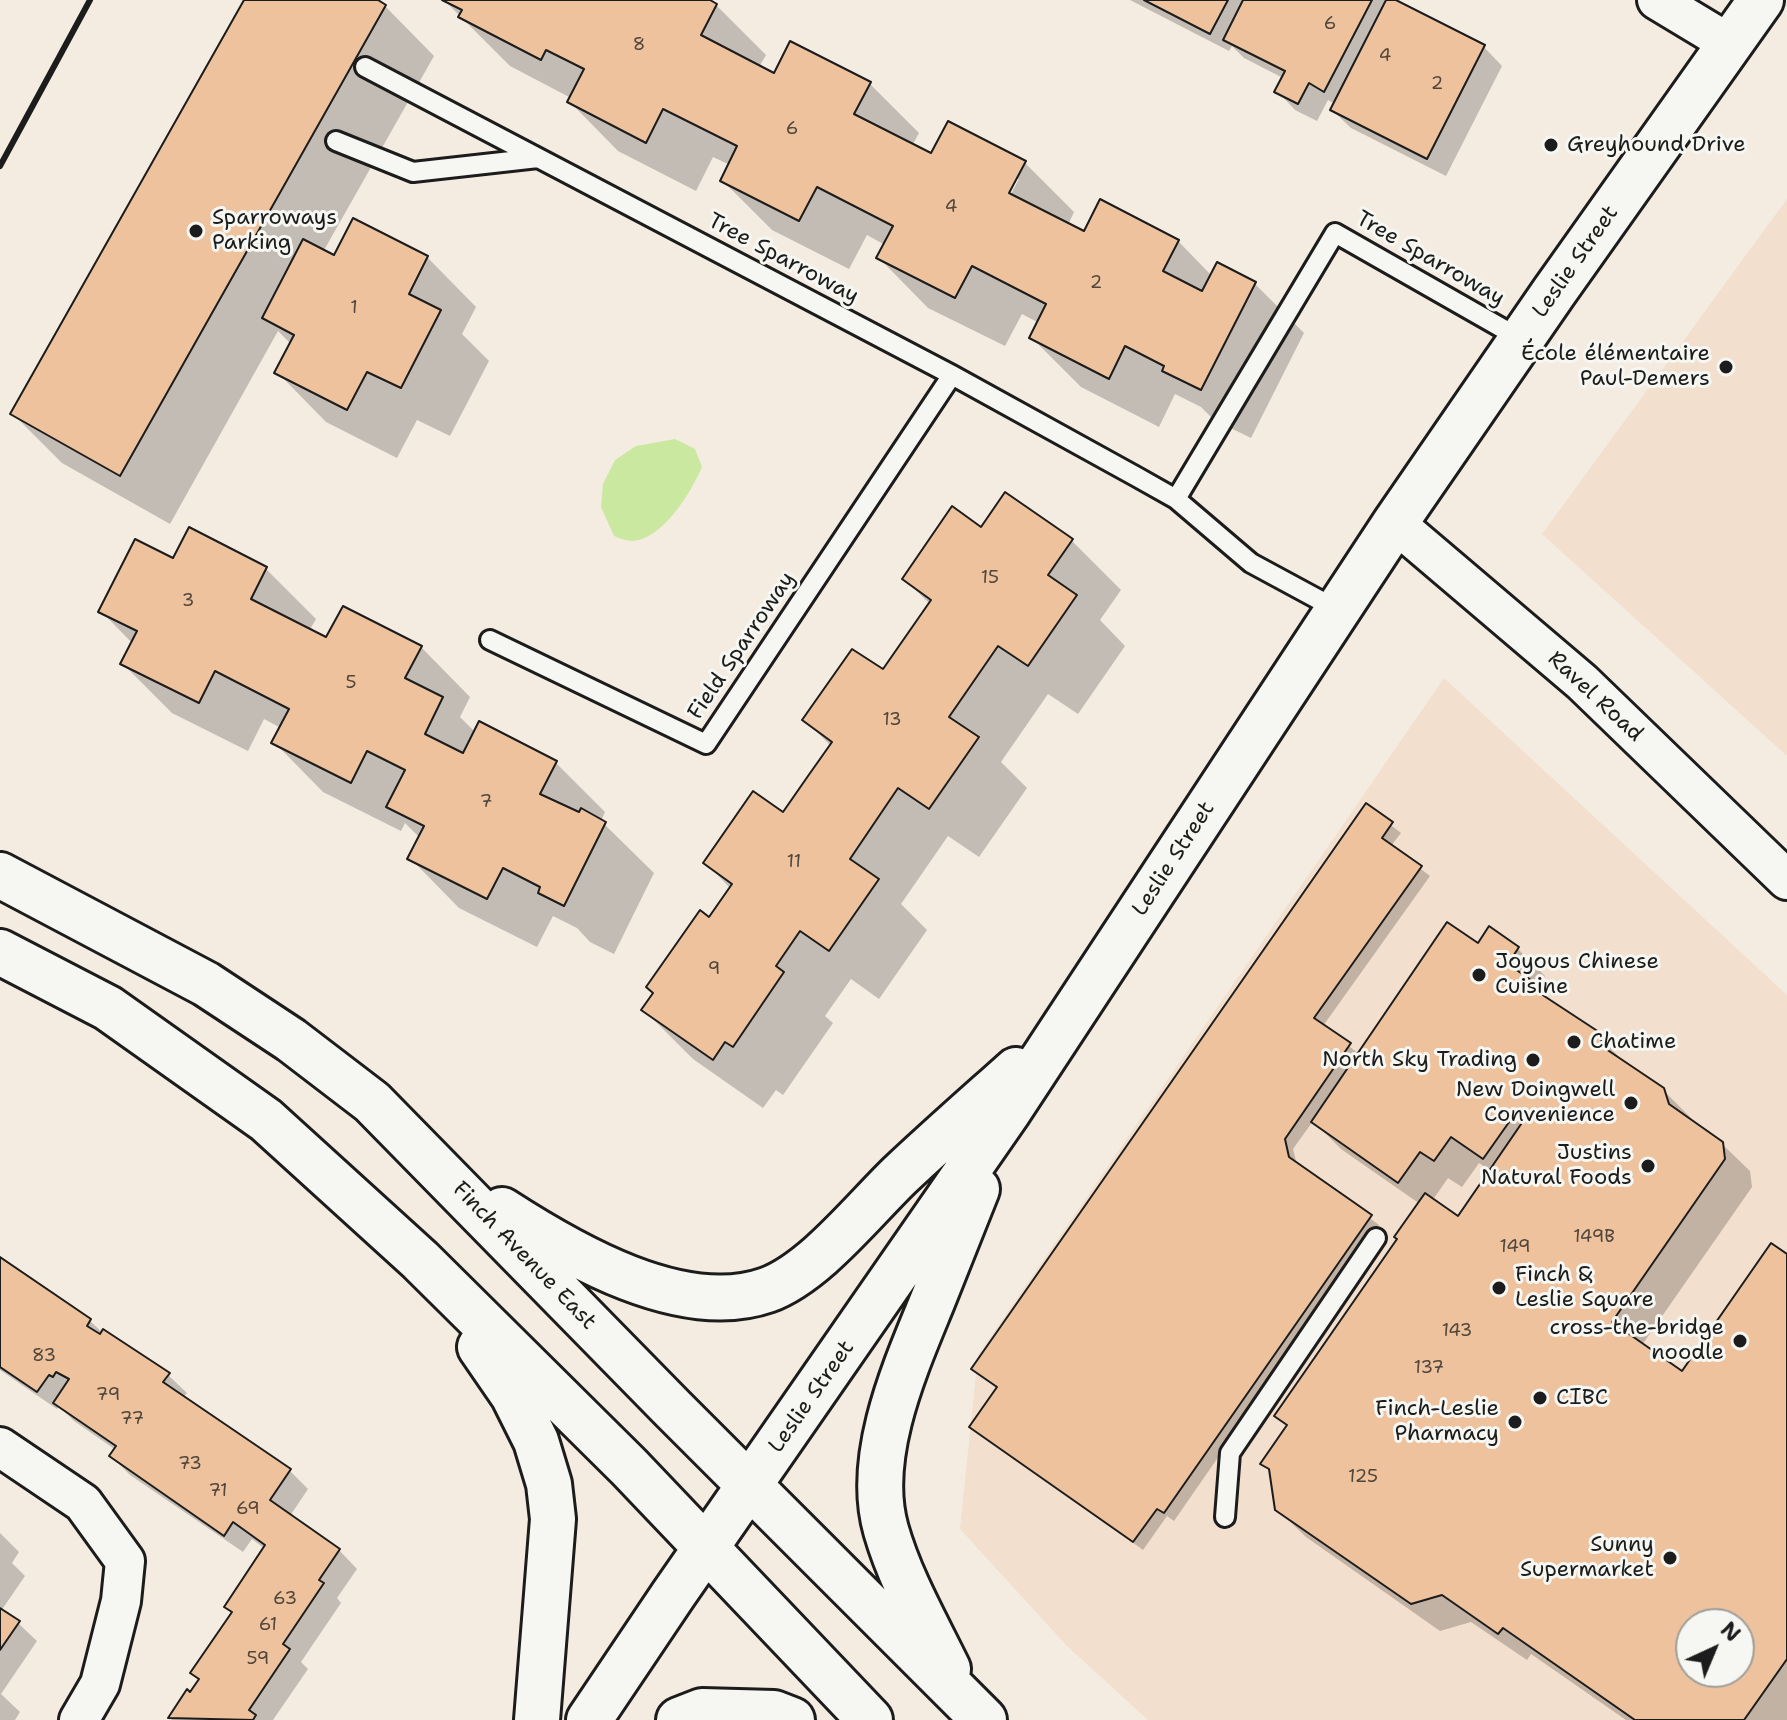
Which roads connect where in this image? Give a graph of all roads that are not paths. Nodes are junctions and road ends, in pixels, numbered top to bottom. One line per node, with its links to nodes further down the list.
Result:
1 (1657, 0): 3 (street)
2 (1761, 0): 3 (main road, Leslie Street)
3 (1730, 44): 7 (main road, Leslie Street)
4 (365, 67): 6 (lane, Tree Sparroway)
5 (336, 141): 6 (lane)
6 (538, 158): 8 (lane, Tree Sparroway)
7 (1521, 339): 9 (lane, Tree Sparroway); 10 (main road, Leslie Street)
8 (952, 375): 9 (lane, Tree Sparroway); 12 (lane, Field Sparroway)
9 (1176, 499): 11 (lane, Tree Sparroway)
10 (1395, 523): 11 (main road, Leslie Street); 14 (street, Ravel Road)
11 (1338, 610): 16 (main road, Leslie Street)
12 (490, 640)
13 (0, 875): 18 (main road, Finch Avenue East)
14 (1787, 880)
15 (0, 952): 20 (main road)
16 (1065, 1026): 17 (main road, Leslie Street); 18 (main road)
17 (1008, 1112): 22 (main road, Leslie Street); 25 (main road)
18 (439, 1169): 22 (main road, Finch Avenue East)
19 (1376, 1238): 23 (lane)
20 (420, 1260): 24 (main road); 27 (main road)
21 (0, 1447): 26 (street)
22 (750, 1487): 24 (main road, Leslie Street); 25 (main road, Finch Avenue East)
23 (1225, 1517)
24 (707, 1548): 28 (main road, Leslie Street); 31 (main road)
25 (975, 1712)
26 (79, 1720)
27 (537, 1720)
28 (589, 1720)
29 (679, 1720): 30 (main road)
30 (792, 1720)
31 (870, 1720)

